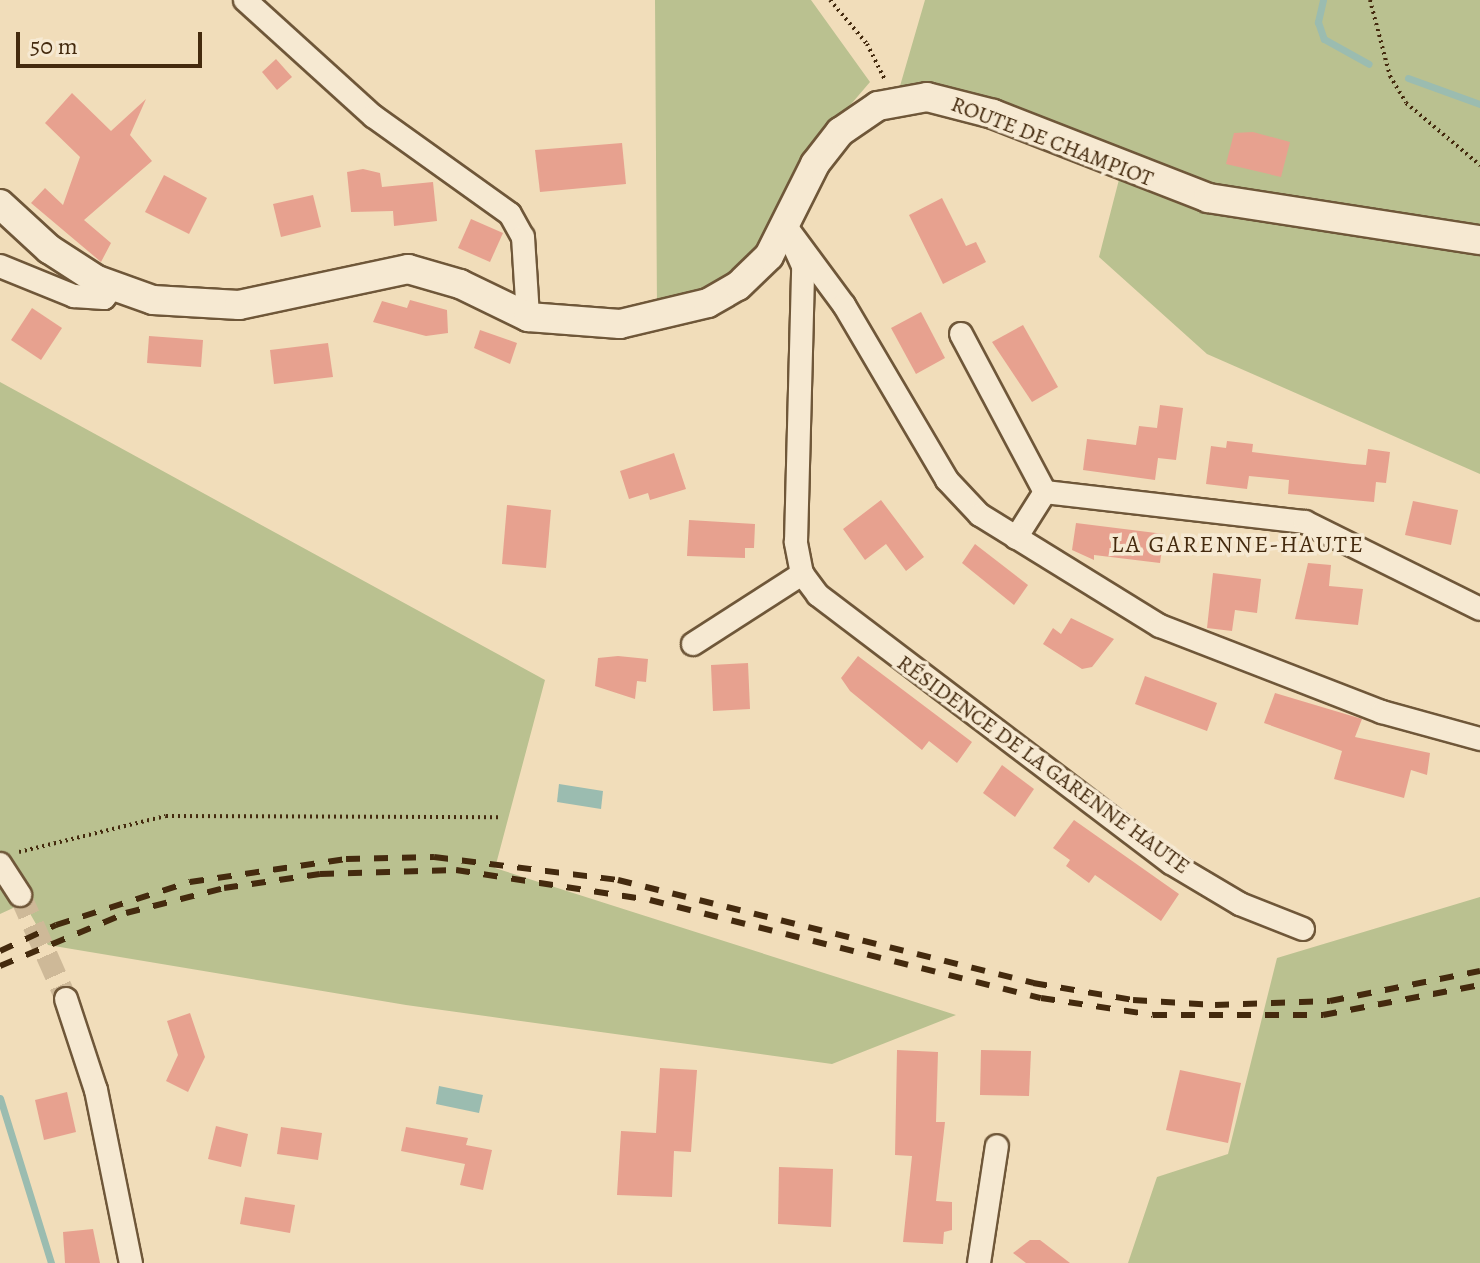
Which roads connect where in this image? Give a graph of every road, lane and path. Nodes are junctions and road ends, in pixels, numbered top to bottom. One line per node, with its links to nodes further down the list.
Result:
1 (245, 0): 11 (street)
2 (830, 0): 4 (path)
3 (1370, 0): 5 (path)
4 (895, 100): 7 (street); 8 (street, ROUTE DE CHAMPIOT)
5 (1480, 165)
6 (0, 204): 10 (street)
7 (784, 224): 11 (street); 14 (street); 15 (street)
8 (1480, 240)
9 (0, 266): 10 (street)
10 (113, 287): 11 (street)
11 (528, 317)
12 (961, 334): 13 (street)
13 (1045, 492): 14 (street); 16 (street)
14 (1016, 538): 18 (street)
15 (802, 574): 17 (street); 22 (street, RÉSIDENCE DE LA GARENNE HAUTE)
16 (1480, 609)
17 (693, 644)
18 (1480, 739)
19 (501, 817): 20 (path)
20 (1, 863): 21 (street)
21 (20, 895)
22 (1303, 929)
23 (66, 999): 25 (street)
24 (997, 1146): 26 (street)
25 (131, 1263)
26 (979, 1263)

